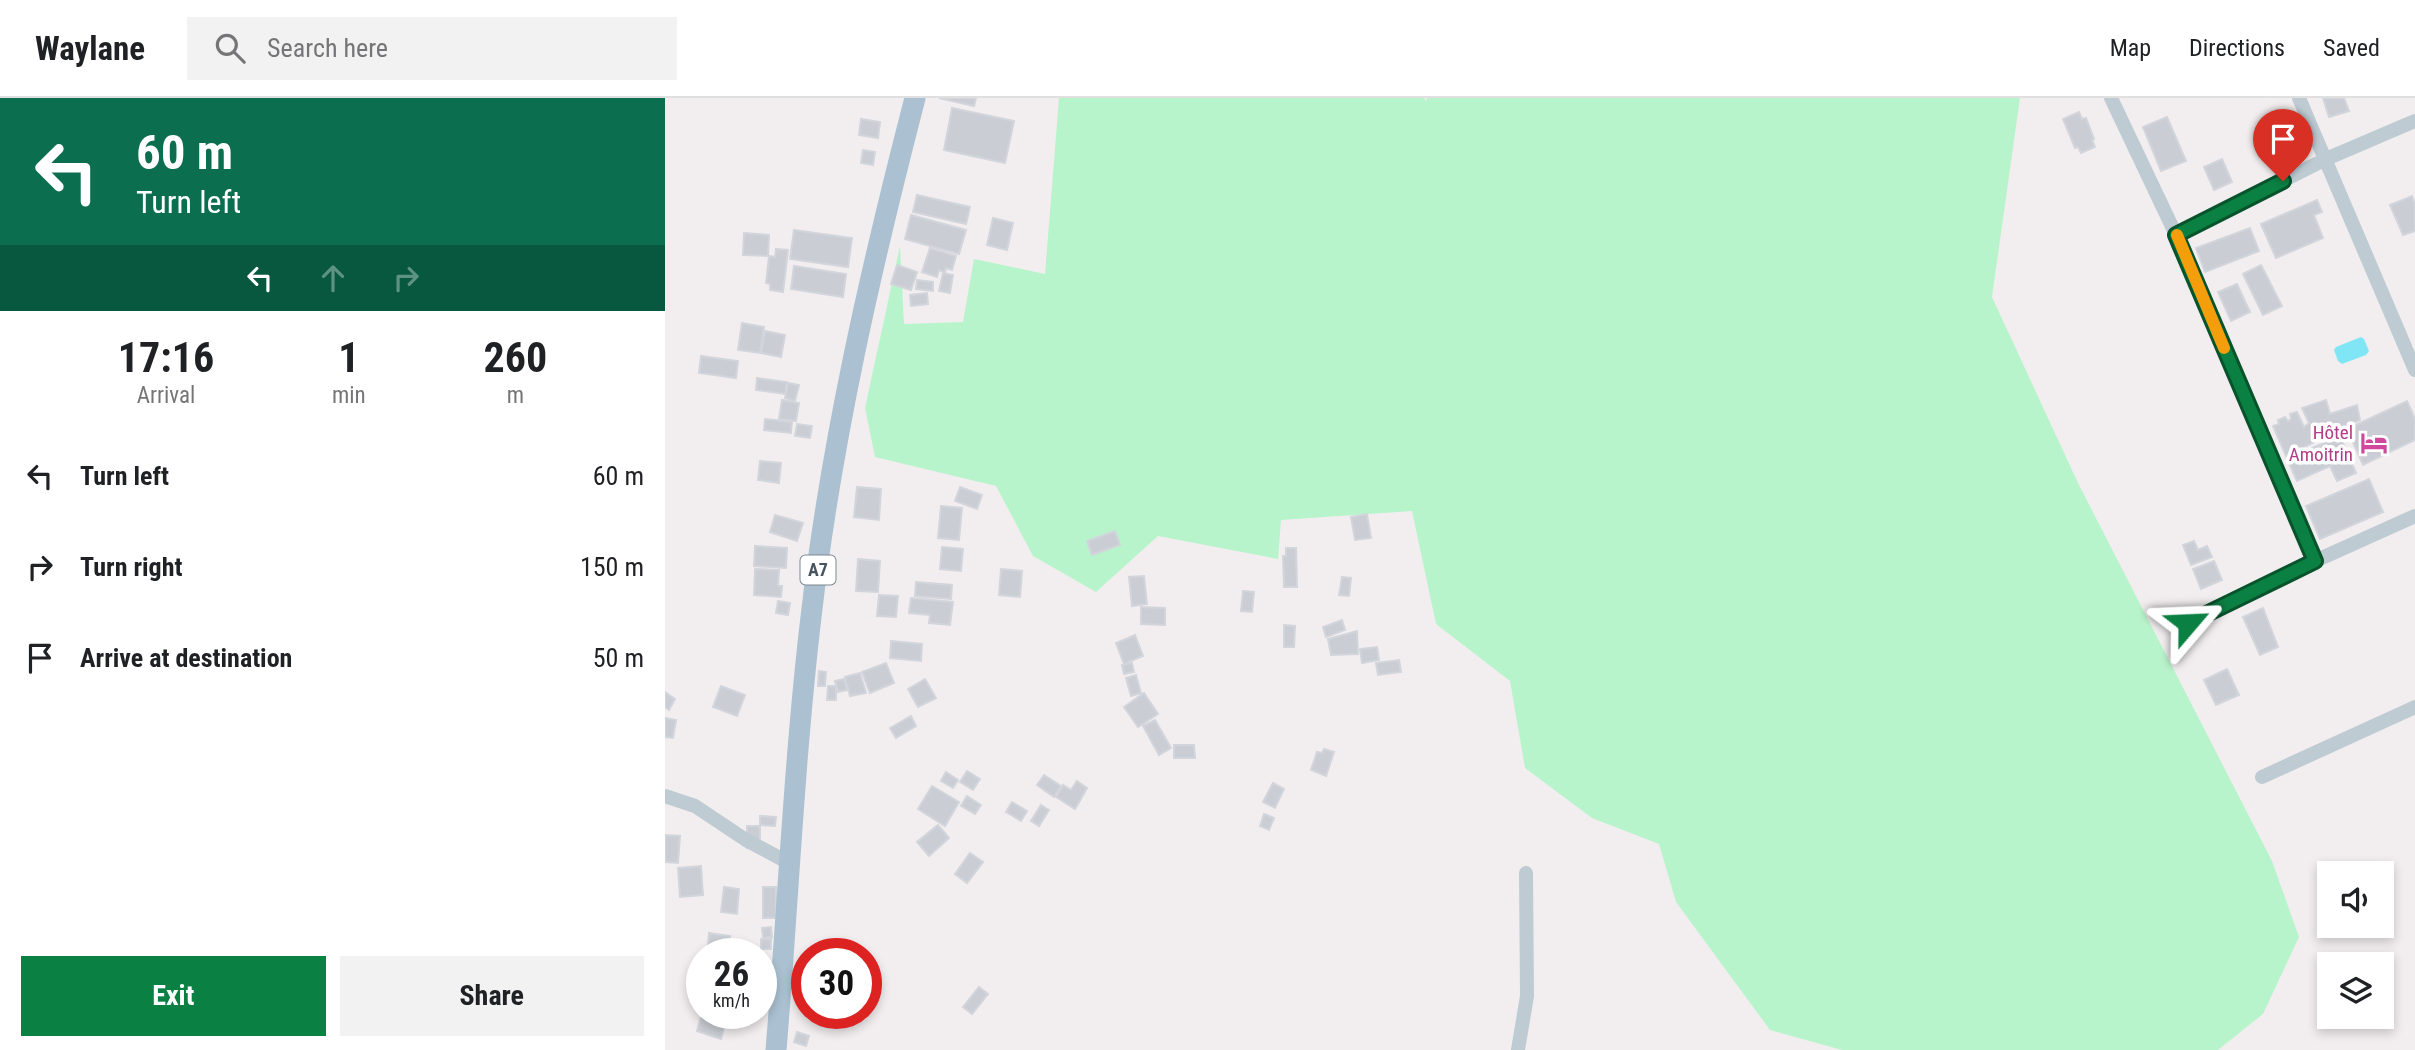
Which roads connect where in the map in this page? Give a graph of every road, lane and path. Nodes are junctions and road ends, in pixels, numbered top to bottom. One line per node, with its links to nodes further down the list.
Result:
1 (915, 98): 14 (main road, A7)
2 (2111, 98): 6 (street)
3 (2299, 98): 5 (street)
4 (2415, 121): 5 (street)
5 (2326, 159): 6 (street); 7 (street)
6 (2176, 235): 9 (street)
7 (2415, 370)
8 (2415, 516): 9 (street)
9 (2315, 561): 10 (street)
10 (2188, 623)
11 (2415, 708): 12 (street)
12 (2262, 777)
13 (665, 796): 14 (street)
14 (791, 864): 16 (main road, A7)
15 (1526, 873): 17 (street)
16 (776, 1050)
17 (1518, 1050)

